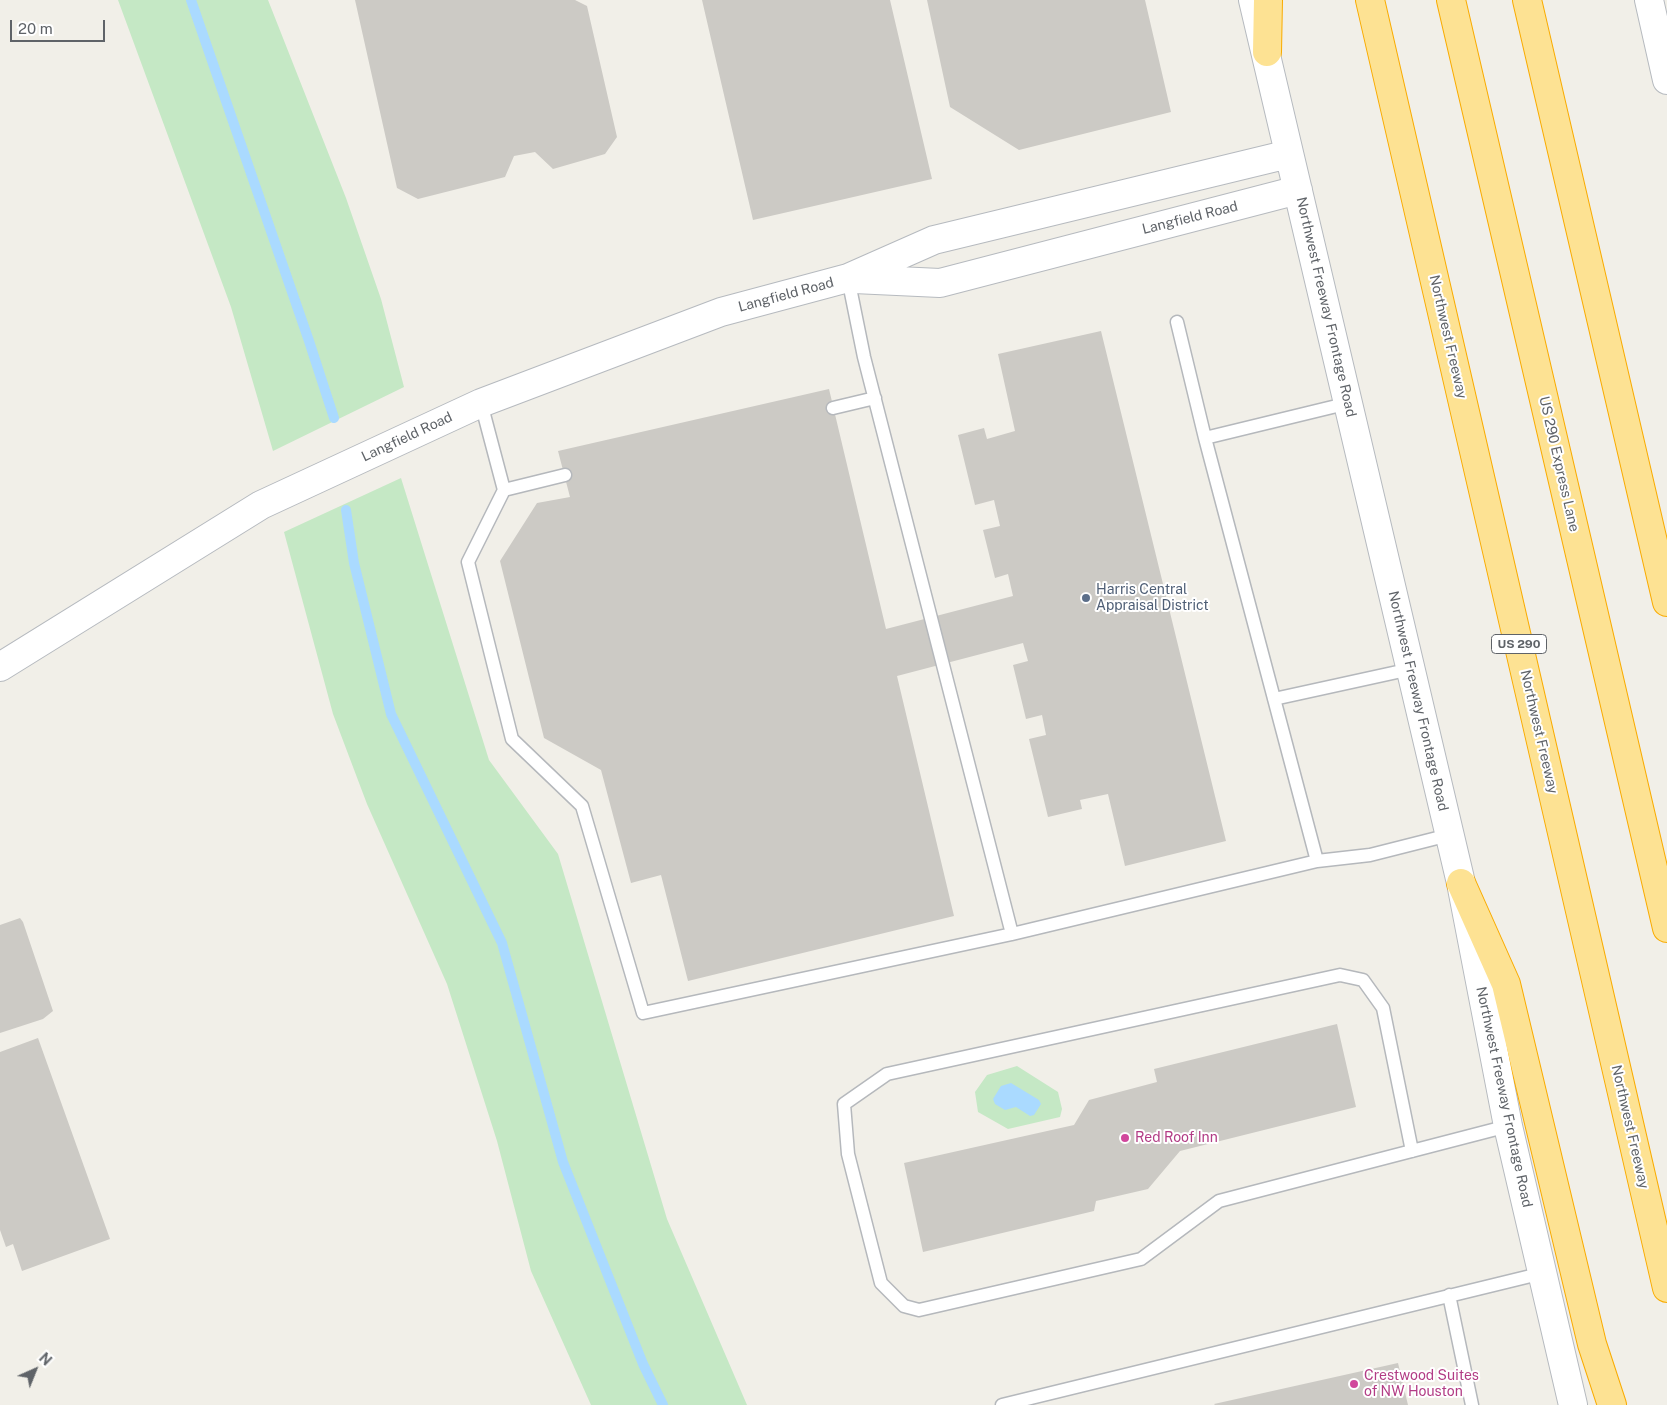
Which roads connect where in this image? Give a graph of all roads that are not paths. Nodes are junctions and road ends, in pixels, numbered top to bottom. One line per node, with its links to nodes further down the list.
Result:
1 (1253, 0): 7 (street, Northwest Freeway Frontage Road)
2 (1268, 0): 7 (highway)
3 (1370, 0): 32 (highway, Northwest Freeway / US 290)
4 (1450, 0): 27 (highway, US 290 Express Lane)
5 (1527, 0): 20 (highway)
6 (1648, 0): 8 (street)
7 (1267, 52): 9 (street, Northwest Freeway Frontage Road)
8 (1667, 80)
9 (1289, 154): 10 (street, Northwest Freeway Frontage Road); 11 (street, Langfield Road)
10 (1298, 190): 11 (street, Langfield Road); 15 (street, Northwest Freeway Frontage Road)
11 (848, 278): 13 (lane); 14 (street, Langfield Road)
12 (1177, 322): 17 (lane)
13 (875, 398): 16 (lane); 28 (lane)
14 (481, 403): 19 (lane); 21 (street, Langfield Road)
15 (1349, 403): 17 (lane); 22 (street, Northwest Freeway Frontage Road)
16 (833, 408)
17 (1205, 438): 23 (lane)
18 (565, 475): 19 (lane)
19 (504, 490): 28 (lane)
20 (1667, 602)
21 (0, 667)
22 (1411, 669): 23 (lane); 24 (street, Northwest Freeway Frontage Road)
23 (1274, 699): 25 (lane)
24 (1449, 835): 25 (lane); 26 (street, Northwest Freeway Frontage Road)
25 (1317, 862): 28 (lane)
26 (1461, 883): 29 (street, Northwest Freeway Frontage Road); 37 (highway)
27 (1667, 928)
28 (1012, 934)
29 (1508, 1126): 30 (lane); 31 (street, Northwest Freeway Frontage Road)
30 (1412, 1151): 30 (lane)
31 (1543, 1273): 33 (lane); 36 (street, Northwest Freeway Frontage Road)
32 (1667, 1288)
33 (1448, 1295): 34 (lane); 35 (lane)
34 (1002, 1405)
35 (1472, 1405)
36 (1573, 1405)
37 (1612, 1405)

